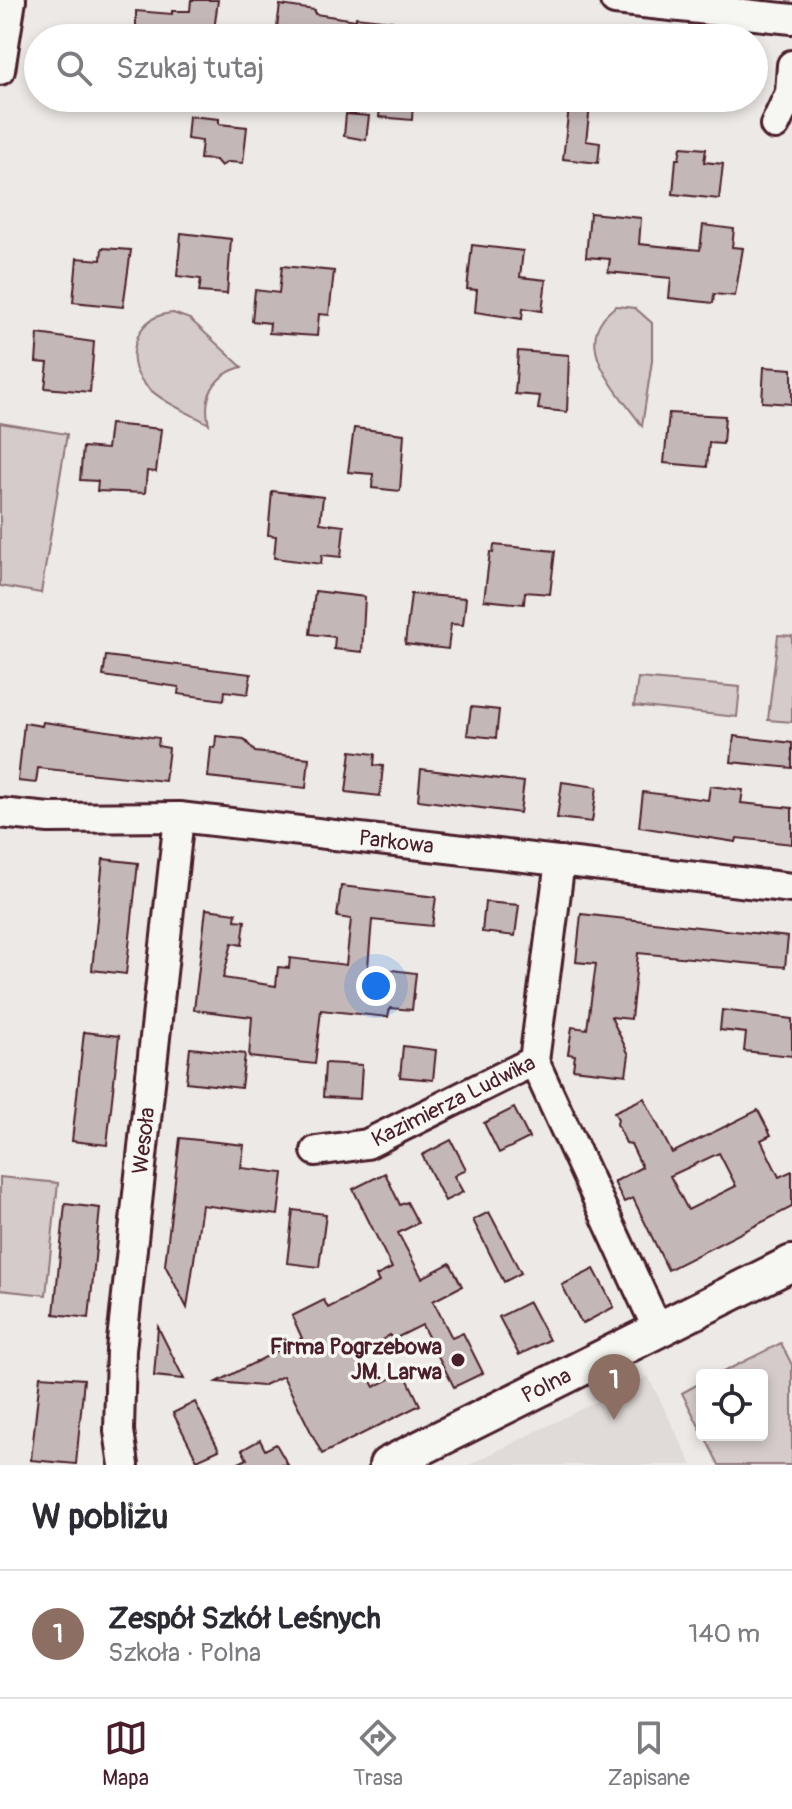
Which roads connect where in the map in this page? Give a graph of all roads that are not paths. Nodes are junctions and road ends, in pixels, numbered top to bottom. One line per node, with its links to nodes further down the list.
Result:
1 (11, 0): 5 (street)
2 (615, 0): 3 (street)
3 (792, 19)
4 (792, 65): 6 (street)
5 (0, 70)
6 (775, 125)
7 (0, 813): 8 (street, Parkowa)
8 (179, 817): 9 (street, Parkowa); 15 (street, Wesoła)
9 (560, 861): 10 (street, Parkowa); 11 (street, Kazimierza Ludwika)
10 (792, 888)
11 (534, 1061): 12 (street, Kazimierza Ludwika); 14 (street)
12 (316, 1151)
13 (792, 1263): 14 (street, Polna)
14 (658, 1330): 16 (street, Polna)
15 (124, 1465)
16 (387, 1465)

